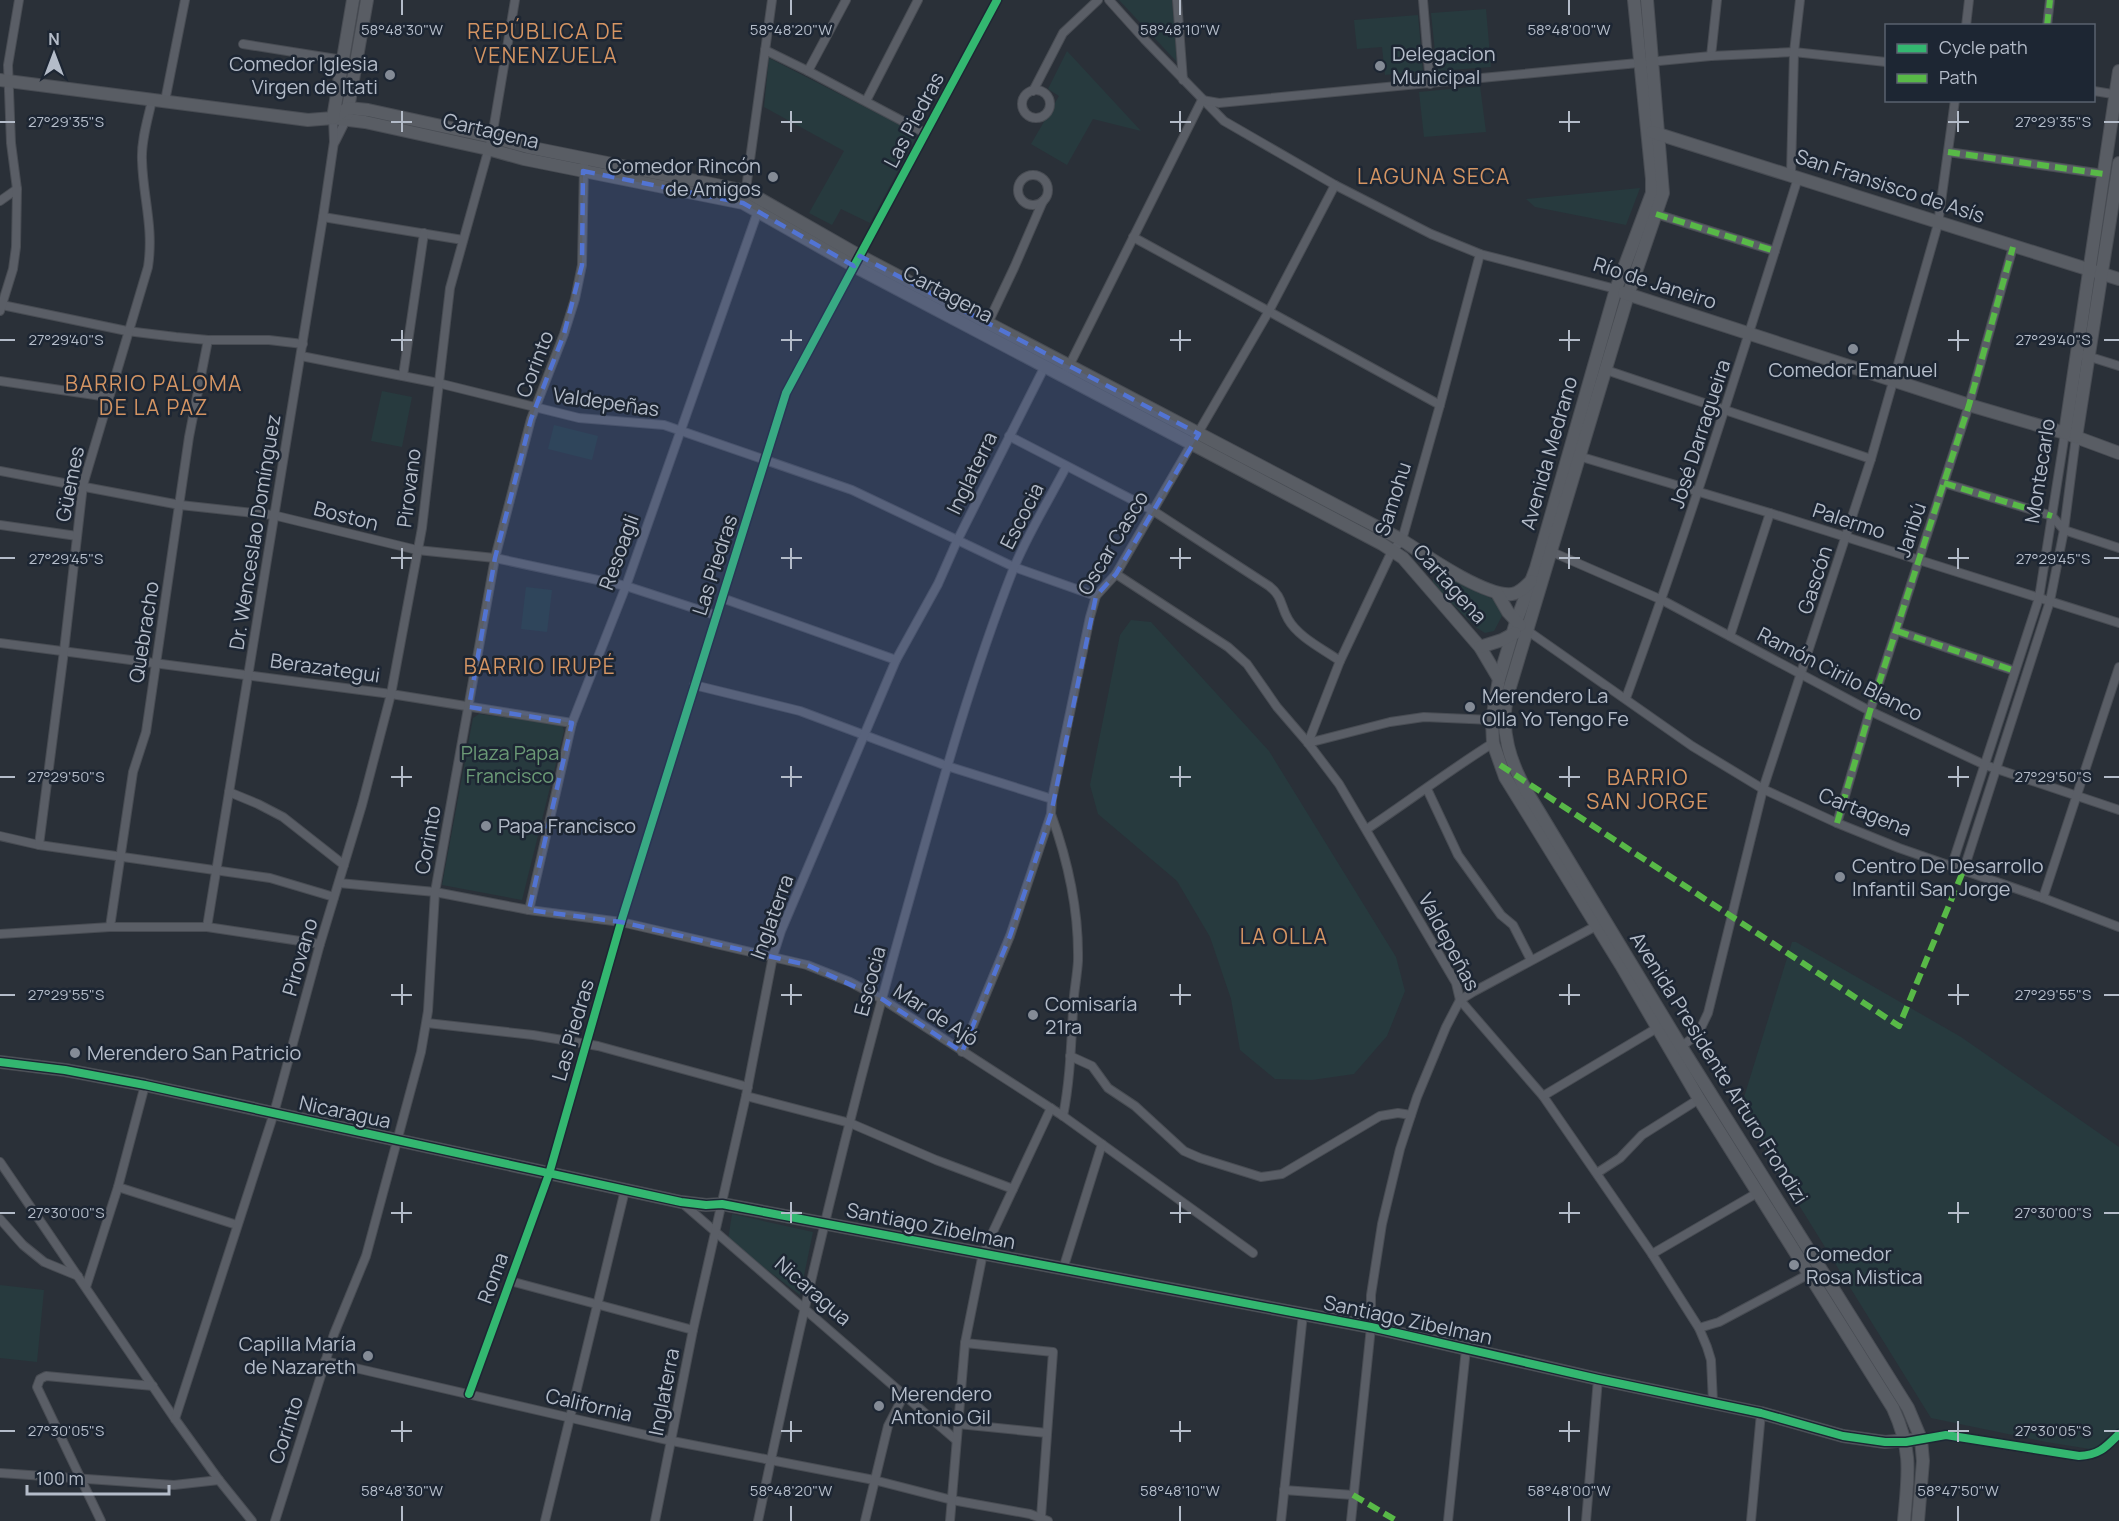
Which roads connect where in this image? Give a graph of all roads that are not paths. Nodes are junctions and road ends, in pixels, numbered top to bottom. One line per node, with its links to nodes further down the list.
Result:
1 (19, 0): 32 (street)
2 (185, 0): 37 (street, Güemes)
3 (353, 0): 26 (main road)
4 (367, 0): 41 (main road)
5 (515, 0): 45 (street, Pirovano)
6 (772, 0): 23 (street)
7 (846, 0): 29 (street)
8 (918, 0): 39 (street)
9 (1098, 0): 34 (street)
10 (1109, 0): 31 (street, Río de Janeiro)
11 (1177, 0): 31 (street)
12 (1423, 0): 33 (street)
13 (1634, 0): 28 (main road, Avenida Medrano)
14 (1647, 0): 28 (main road, Avenida Medrano)
15 (1717, 0): 25 (street)
16 (1800, 0): 24 (street, José Darragueira)
17 (1969, 0): 20 (street)
18 (2050, 0): 21 (street)
19 (995, 1): 43 (street, Las Piedras)
20 (1966, 24)
21 (2047, 24)
22 (243, 44): 26 (street)
23 (765, 50): 29 (street); 56 (street)
24 (1794, 52): 25 (street); 27 (street); 53 (street, José Darragueira)
25 (1711, 56): 28 (street)
26 (343, 60): 42 (main road)
27 (1885, 62)
28 (1647, 63): 33 (street); 44 (main road, Avenida Medrano)
29 (808, 71): 39 (street)
30 (2119, 71): 36 (main road, Montecarlo)
31 (1183, 80): 38 (street, Río de Janeiro)
32 (5, 81): 37 (main road, Cartagena); 55 (street)
33 (1430, 84): 38 (street)
34 (1033, 91)
35 (2095, 91): 36 (street)
36 (2117, 94): 52 (main road, Montecarlo)
37 (158, 100): 42 (main road, Cartagena); 79 (street, Güemes)
38 (1202, 100): 54 (street, Río de Janeiro); 64 (street)
39 (866, 101): 43 (street)
40 (1955, 102): 48 (street, Gascón)
41 (347, 114): 42 (main road, Cartagena); 45 (main road, Cartagena); 46 (street, Dr. Wenceslao Domínguez); 47 (main road, Cartagena)
42 (333, 118): 46 (street, Dr. Wenceslao Domínguez)
43 (925, 133): 69 (street, Las Piedras)
44 (1654, 133): 53 (main road, San Fransisco de Asís); 60 (main road, Avenida Medrano); 74 (main road, Avenida Medrano)
45 (492, 137): 47 (street, Pirovano); 49 (main road, Cartagena)
46 (334, 142): 61 (street, Dr. Wenceslao Domínguez)
47 (488, 149): 51 (main road, Cartagena); 65 (street, Pirovano)
48 (1948, 152): 52 (street); 62 (street, Gascón)
49 (585, 158): 51 (street, Corinto); 56 (main road, Cartagena)
50 (2119, 163): 71 (main road, Montecarlo)
51 (583, 171): 56 (main road, Cartagena); 96 (street, Corinto)
52 (2104, 174): 70 (main road, Montecarlo)
53 (1794, 176): 62 (main road, San Fransisco de Asís); 67 (street, José Darragueira)
54 (1335, 185): 68 (street, Río de Janeiro); 77 (street, Oscar Casco)
55 (17, 189): 57 (street); 73 (street)
56 (745, 197): 59 (main road, Cartagena); 69 (main road, Cartagena)
57 (0, 201)
58 (1043, 201): 78 (street)
59 (758, 211): 69 (main road, Cartagena); 98 (street, Resoagli)
60 (1656, 214): 67 (street); 75 (main road, Avenida Medrano)
61 (323, 217): 63 (street); 82 (street, Dr. Wenceslao Domínguez)
62 (1938, 224): 66 (main road, San Fransisco de Asís); 90 (street, Gascón)
63 (424, 233): 65 (street); 89 (street)
64 (1133, 237): 77 (street); 88 (street)
65 (463, 240): 92 (street, Pirovano)
66 (2013, 247): 70 (main road, San Fransisco de Asís); 95 (street, Jaribú)
67 (1775, 251): 80 (street, José Darragueira)
68 (1480, 254): 74 (street, Río de Janeiro); 94 (street, Samohu)
69 (857, 261): 78 (main road, Cartagena); 104 (street, Las Piedras)
70 (2090, 270): 71 (main road, San Fransisco de Asís); 83 (main road, Montecarlo)
71 (2103, 274): 72 (main road, San Fransisco de Asís); 83 (main road, Montecarlo)
72 (2119, 279)
73 (4, 287): 76 (street)
74 (1616, 289): 75 (main road, Río de Janeiro); 103 (main road, Avenida Medrano)
75 (1628, 296): 80 (main road, Río de Janeiro); 87 (main road, Avenida Medrano)
76 (1, 308): 79 (street)
77 (1269, 311): 94 (street); 101 (street, Oscar Casco)
78 (985, 329): 85 (main road, Cartagena); 88 (main road, Cartagena)
79 (127, 331): 81 (street); 93 (street, Güemes)
80 (1749, 335): 90 (main road, Río de Janeiro); 97 (street, José Darragueira)
81 (208, 340): 82 (street); 111 (street, Quebracho)
82 (303, 344): 84 (street, Dr. Wenceslao Domínguez)
83 (2084, 355): 86 (street); 99 (main road, Montecarlo)
84 (301, 356): 89 (street, Valdepeñas); 114 (street, Dr. Wenceslao Domínguez)
85 (1045, 366): 88 (main road, Cartagena); 100 (street, Inglaterra)
86 (2119, 366)
87 (1606, 370): 97 (street); 103 (main road, Avenida Medrano)
88 (1066, 371): 101 (main road, Cartagena)
89 (403, 376): 92 (street, Valdepeñas)
90 (1894, 380): 95 (main road, Río de Janeiro); 105 (street, Gascón)
91 (0, 381): 93 (street)
92 (438, 383): 96 (street, Valdepeñas); 123 (street, Pirovano)
93 (108, 397): 109 (street, Güemes)
94 (1440, 405): 120 (street, Samohu)
95 (1969, 405): 99 (main road, Río de Janeiro); 108 (street, Jaribú)
96 (535, 408): 98 (street, Valdepeñas); 126 (street, Corinto)
97 (1726, 411): 105 (street); 110 (street, José Darragueira)
98 (680, 432): 104 (street, Valdepeñas); 132 (street, Resoagli)
99 (2071, 435): 102 (main road, Río de Janeiro); 115 (street, Montecarlo); 117 (street, Montecarlo)
100 (1009, 436): 106 (street); 121 (street, Inglaterra)
101 (1195, 439): 112 (street, Oscar Casco); 120 (main road, Cartagena); 124 (main road, Cartagena)
102 (2119, 453)
103 (1574, 455): 110 (street, Palermo); 125 (main road, Avenida Medrano); 131 (main road, Avenida Medrano)
104 (765, 459): 121 (street, Valdepeñas); 136 (street, Las Piedras)
105 (1871, 459): 119 (street, Gascón)
106 (1066, 466): 112 (street); 129 (street, Escocia)
107 (0, 471): 109 (street, Boston)
108 (1944, 483): 115 (street); 127 (street, Jaribú)
109 (83, 485): 111 (street, Boston); 118 (street, Güemes)
110 (1698, 491): 113 (street, Palermo); 138 (street, José Darragueira)
111 (180, 505): 114 (street, Boston); 151 (street, Quebracho)
112 (1152, 510): 130 (street, Oscar Casco); 150 (street)
113 (1770, 513): 119 (street, Palermo); 145 (street)
114 (273, 515): 123 (street, Boston); 154 (street, Dr. Wenceslao Domínguez)
115 (2052, 516): 117 (street); 137 (street, Montecarlo)
116 (0, 525): 118 (street)
117 (2064, 530): 122 (street); 139 (street, Montecarlo)
118 (77, 536): 148 (street, Güemes)
119 (1846, 537): 127 (street, Palermo); 155 (street, Gascón)
120 (1401, 540): 124 (street, Samohu); 128 (main road, Cartagena)
121 (957, 541): 129 (street, Valdepeñas); 149 (street, Inglaterra)
122 (2119, 548)
123 (417, 550): 126 (street, Boston); 158 (street, Pirovano)
124 (1392, 551): 133 (main road, Cartagena); 150 (street, Samohu)
125 (1552, 552): 138 (street, Ramón Cirilo Blanco); 143 (main road, Avenida Medrano)
126 (495, 558): 132 (street, Boston); 160 (street, Corinto)
127 (1919, 560): 137 (street, Palermo); 144 (street, Jaribú)
128 (1442, 566): 133 (main road); 134 (main road, Cartagena)
129 (1014, 567): 135 (street, Valdepeñas); 168 (street, Escocia)
130 (1116, 574): 135 (street, Oscar Casco); 165 (street, Valdepeñas)
131 (1533, 578): 134 (main road, Cartagena); 142 (main road, Avenida Medrano)
132 (626, 586): 140 (street, Boston); 163 (street, Resoagli)
133 (1426, 587): 147 (main road, Cartagena)
134 (1497, 592): 142 (main road, Cartagena)
135 (1096, 596): 174 (street, Oscar Casco)
136 (722, 598): 140 (street, Las Piedras); 149 (street)
137 (2039, 598): 139 (street, Palermo); 153 (street, Montecarlo)
138 (1662, 600): 145 (street, Ramón Cirilo Blanco); 159 (street, José Darragueira)
139 (2050, 601): 141 (street, Palermo); 169 (street, Montecarlo)
140 (716, 615): 157 (street, Las Piedras)
141 (2119, 623)
142 (1514, 628): 143 (main road, Cartagena); 147 (main road, Cartagena); 156 (main road, Avenida Presidente Arturo Frondizi)
143 (1528, 631): 159 (street, Cartagena); 205 (main road, Avenida Presidente Arturo Frondizi)
144 (1897, 631): 153 (street); 161 (street, Jaribú)
145 (1730, 636): 155 (street, Ramón Cirilo Blanco)
146 (0, 643): 148 (street, Berazategui)
147 (1480, 647): 156 (main road, Cartagena)
148 (64, 651): 151 (street, Berazategui); 180 (street, Güemes)
149 (896, 660): 164 (street, Inglaterra)
150 (1340, 661): 165 (street, Samohu)
151 (156, 662): 154 (street, Berazategui); 181 (street, Quebracho)
152 (2119, 667): 173 (street)
153 (2015, 671): 167 (street, Montecarlo)
154 (249, 674): 158 (street, Berazategui); 172 (street, Dr. Wenceslao Domínguez)
155 (1801, 676): 161 (street, Ramón Cirilo Blanco); 171 (street, Gascón)
156 (1499, 679): 162 (main road, Avenida Presidente Arturo Frondizi)
157 (694, 685): 164 (street); 191 (street, Las Piedras)
158 (391, 694): 160 (street, Berazategui); 182 (street, Pirovano)
159 (1626, 698): 171 (street, Cartagena)
160 (468, 707): 163 (street, Berazategui); 187 (street, Corinto)
161 (1870, 711): 167 (street, Ramón Cirilo Blanco); 177 (street, Jaribú)
162 (1492, 720): 165 (street); 166 (main road, Avenida Presidente Arturo Frondizi)
163 (572, 723): 190 (street, Resoagli)
164 (864, 736): 168 (street); 198 (street, Inglaterra)
165 (1308, 743): 178 (street, Valdepeñas)
166 (1493, 743): 170 (street); 192 (main road, Avenida Presidente Arturo Frondizi)
167 (1985, 765): 169 (street, Ramón Cirilo Blanco); 183 (street, Montecarlo)
168 (947, 766): 174 (street); 200 (street, Escocia)
169 (1995, 769): 173 (street, Ramón Cirilo Blanco); 184 (street, Montecarlo)
170 (1427, 789): 178 (street); 199 (street)
171 (1763, 789): 177 (street, Cartagena); 205 (street, Gascón)
172 (229, 792): 182 (street); 185 (street, Dr. Wenceslao Domínguez)
173 (2077, 797): 175 (street, Ramón Cirilo Blanco); 189 (street)
174 (1052, 799): 176 (street, Oscar Casco)
175 (2119, 810)
176 (1051, 814): 206 (street, Oscar Casco); 207 (street)
177 (1837, 823): 183 (street, Cartagena)
178 (1367, 829): 201 (street, Valdepeñas)
179 (0, 836): 180 (street)
180 (39, 845): 181 (street)
181 (121, 857): 185 (street); 193 (street, Quebracho)
182 (344, 865): 186 (street, Pirovano)
183 (1952, 865): 184 (street, Cartagena)
184 (1964, 869): 189 (street, Cartagena)
185 (216, 870): 188 (street); 194 (street, Dr. Wenceslao Domínguez)
186 (339, 883): 187 (street, Mar de Ajó); 188 (street, Pirovano)
187 (435, 891): 190 (street, Mar de Ajó); 202 (street, Corinto)
188 (334, 897): 197 (street, Pirovano)
189 (2043, 898): 195 (street, Cartagena)
190 (529, 910): 191 (street, Mar de Ajó)
191 (621, 922): 198 (street, Mar de Ajó); 204 (street, Las Piedras)
192 (1596, 926): 199 (street); 203 (main road, Avenida Presidente Arturo Frondizi)
193 (110, 927): 194 (street); 196 (street)
194 (207, 927): 197 (street)
195 (2119, 927)
196 (0, 934)
197 (320, 944): 214 (street, Pirovano)
198 (772, 956): 200 (street, Mar de Ajó); 210 (street, Inglaterra)
199 (1531, 960): 201 (street)
200 (882, 999): 206 (street, Mar de Ajó); 217 (street, Escocia)
201 (1460, 1000): 211 (street, Valdepeñas); 215 (street)
202 (427, 1023): 204 (street); 218 (street, Corinto)
203 (1657, 1028): 205 (main road, Avenida Presidente Arturo Frondizi); 211 (street)
204 (585, 1045): 210 (street); 222 (street, Las Piedras)
205 (1677, 1050): 212 (main road, Avenida Presidente Arturo Frondizi); 227 (main road, Avenida Presidente Arturo Frondizi)
206 (963, 1052): 213 (street, Mar de Ajó)
207 (1070, 1056): 215 (street); 216 (street)
208 (0, 1062): 209 (main road, Nicaragua)
209 (145, 1085): 214 (main road, Nicaragua); 223 (street)
210 (747, 1092): 217 (street); 229 (street, Inglaterra)
211 (1543, 1096): 221 (street, Valdepeñas)
212 (1698, 1099): 221 (street); 226 (main road, Avenida Presidente Arturo Frondizi)
213 (1051, 1108): 216 (street, Mar de Ajó); 224 (street)
214 (274, 1113): 218 (main road, Nicaragua); 233 (street, Pirovano)
215 (1411, 1115): 246 (street)
216 (1063, 1116): 219 (street, Mar de Ajó)
217 (850, 1123): 224 (street); 232 (street, Escocia)
218 (396, 1140): 222 (main road, Nicaragua); 251 (street, Corinto)
219 (1102, 1144): 236 (street, Mar de Ajó); 238 (street)
220 (0, 1162): 240 (street)
221 (1597, 1173): 237 (street, Valdepeñas)
222 (549, 1174): 225 (main road, Nicaragua); 241 (street, Roma)
223 (118, 1187): 233 (street); 242 (street)
224 (1013, 1189): 235 (street)
225 (625, 1190): 228 (main road, Nicaragua); 243 (street)
226 (1757, 1193): 230 (main road, Avenida Presidente Arturo Frondizi); 237 (street)
227 (1778, 1198): 230 (main road); 263 (main road, Avenida Presidente Arturo Frondizi)
228 (681, 1202): 229 (main road, Santiago Zibelman); 234 (street, Nicaragua)
229 (722, 1203): 232 (main road, Santiago Zibelman); 234 (street, Inglaterra)
230 (1766, 1206): 239 (main road, Avenida Presidente Arturo Frondizi)
231 (0, 1218): 240 (street)
232 (826, 1222): 235 (main road, Santiago Zibelman); 244 (street, Escocia)
233 (237, 1225): 259 (street, Pirovano)
234 (714, 1232): 244 (street, Nicaragua); 248 (street, Inglaterra)
235 (983, 1253): 238 (main road, Santiago Zibelman); 249 (street)
236 (1253, 1253)
237 (1652, 1254): 247 (street, Valdepeñas)
238 (1063, 1269): 245 (main road, Santiago Zibelman)
239 (1809, 1274): 247 (street); 266 (main road, Avenida Presidente Arturo Frondizi)
240 (78, 1276): 242 (street)
241 (510, 1281): 243 (street); 254 (street, Roma)
242 (86, 1287): 253 (street)
243 (597, 1305): 248 (street); 258 (street)
244 (806, 1311): 255 (street, Nicaragua); 267 (street, Escocia)
245 (1303, 1314): 246 (main road, Santiago Zibelman); 272 (street)
246 (1371, 1327): 250 (main road, Santiago Zibelman); 273 (street)
247 (1699, 1328): 256 (street, Valdepeñas)
248 (693, 1330): 265 (street, Inglaterra)
249 (965, 1343): 260 (street); 261 (street)
250 (1466, 1349): 252 (main road, Santiago Zibelman); 286 (street)
251 (325, 1361): 254 (street, California); 278 (street, Corinto)
252 (1598, 1379): 256 (main road, Santiago Zibelman); 287 (street)
253 (153, 1386): 259 (street); 269 (street)
254 (469, 1394): 258 (street, California)
255 (904, 1395): 264 (street, Nicaragua); 271 (street)
256 (1713, 1402): 257 (main road, Santiago Zibelman)
257 (1761, 1413): 266 (main road, Santiago Zibelman); 288 (street)
258 (571, 1418): 265 (street, California); 279 (street)
259 (176, 1419): 270 (street)
260 (958, 1424): 261 (street); 264 (street)
261 (1047, 1433): 275 (street)
262 (2119, 1434): 263 (street, Santiago Zibelman)
263 (1921, 1439): 266 (main road, Santiago Zibelman); 290 (main road, Avenida Presidente Arturo Frondizi)
264 (956, 1440): 274 (street)
265 (672, 1441): 267 (street, California); 280 (street, Inglaterra)
266 (1906, 1442): 289 (main road, Avenida Presidente Arturo Frondizi)
267 (771, 1460): 271 (street, California); 281 (street, Escocia)
268 (0, 1473): 269 (street)
269 (80, 1478): 270 (street); 276 (street)
270 (219, 1480): 277 (street)
271 (874, 1480): 274 (street, California); 282 (street)
272 (1284, 1490): 273 (street); 284 (street)
273 (1353, 1495): 285 (street)
274 (952, 1500): 275 (street); 283 (street)
275 (1045, 1519)
276 (101, 1521)
277 (252, 1521)
278 (275, 1521)
279 (545, 1521)
280 (655, 1521)
281 (758, 1521)
282 (865, 1521)
283 (950, 1521)
284 (1281, 1521)
285 (1351, 1521)
286 (1448, 1521)
287 (1586, 1521)
288 (1751, 1521)
289 (1904, 1521)
290 (1918, 1521)

